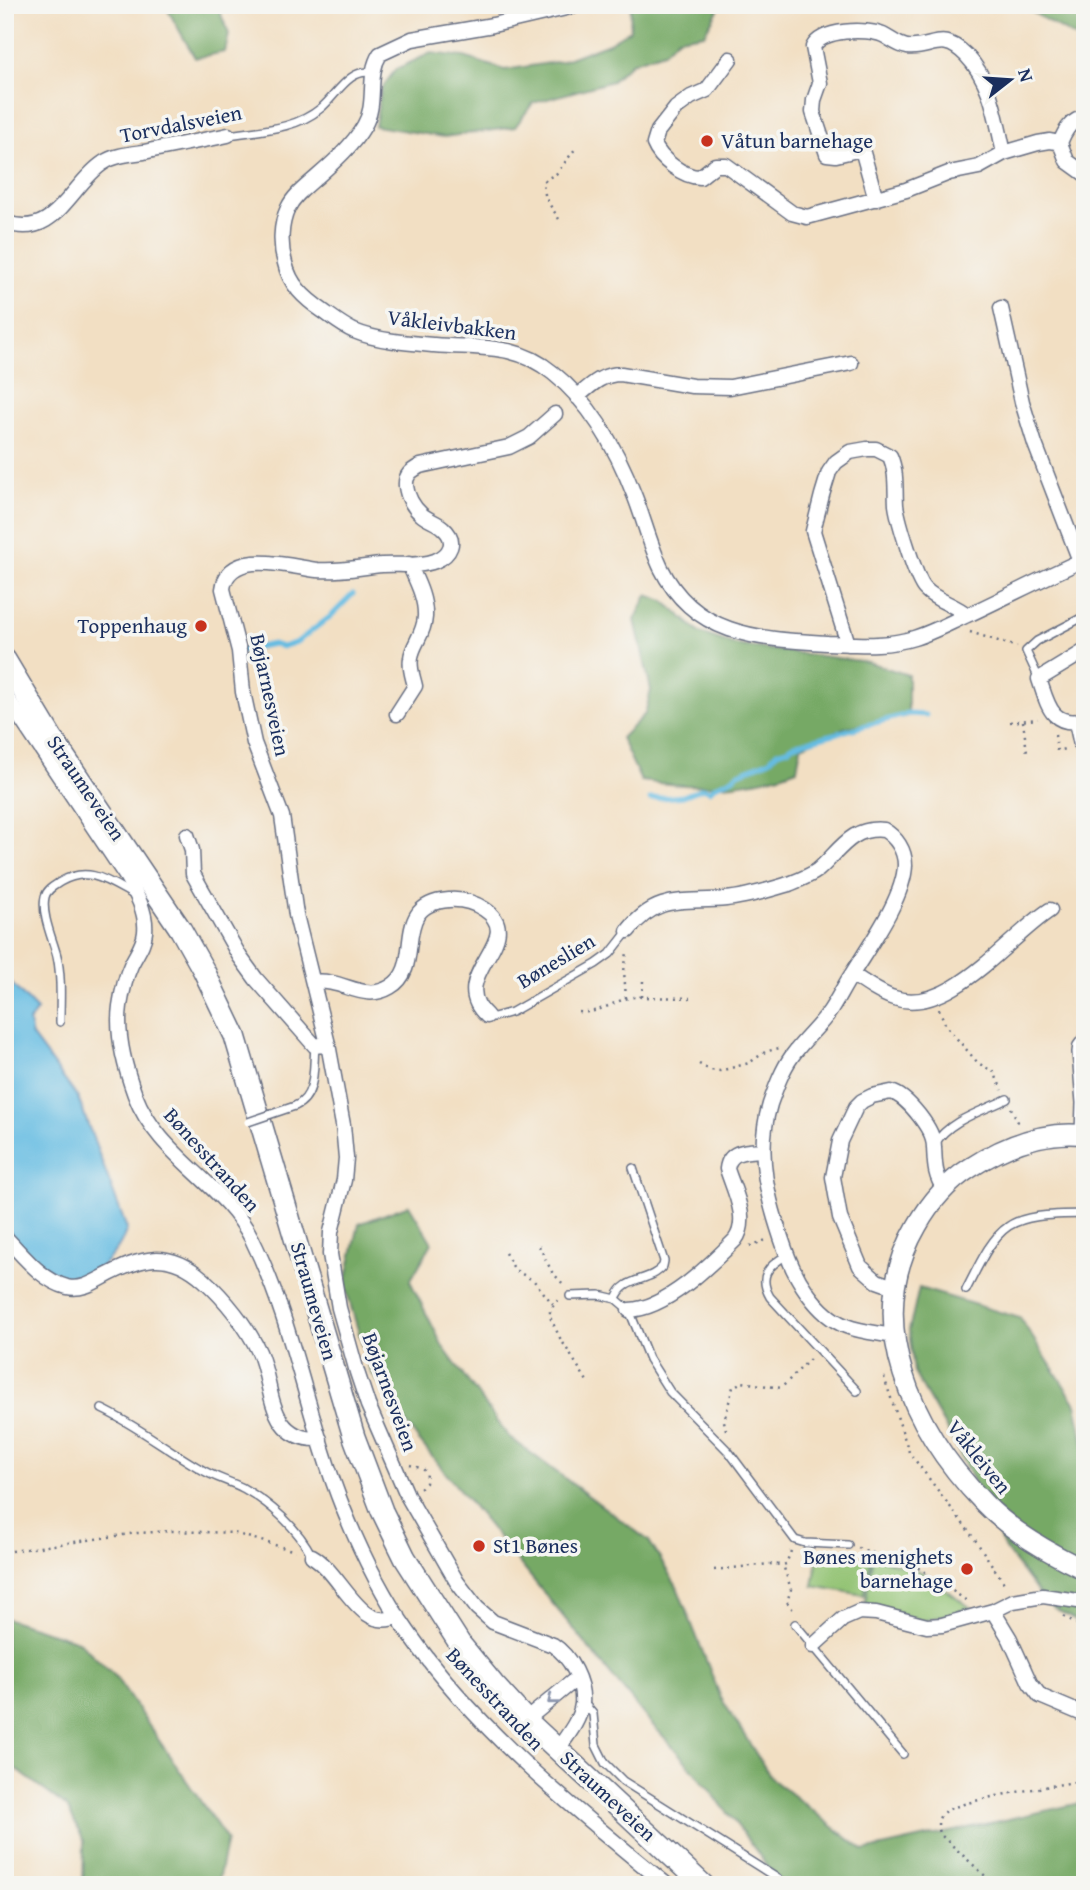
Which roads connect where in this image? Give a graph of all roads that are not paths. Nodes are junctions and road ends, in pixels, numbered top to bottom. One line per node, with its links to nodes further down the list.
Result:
1 (579, 5): 3 (street)
2 (730, 60): 9 (street)
3 (372, 73): 5 (lane, Torvdalsveien); 13 (street, Våkleivbakken)
4 (1085, 117): 6 (street)
5 (228, 135): 10 (street, Torvdalsveien)
6 (1060, 143): 7 (street); 8 (street)
7 (1004, 153): 9 (street); 9 (street)
8 (1085, 174)
9 (876, 199)
10 (5, 222)
11 (1001, 308): 15 (street, Våkleivbakken)
12 (851, 363): 13 (street)
13 (578, 397): 19 (street, Våkleivbakken)
14 (555, 414): 16 (street, Bøjarnesveien)
15 (1082, 560): 18 (street, Våkleivbakken)
16 (408, 564): 24 (street); 32 (street, Bøjarnesveien)
17 (1085, 616): 22 (lane)
18 (961, 618): 19 (street, Våkleivbakken); 19 (street)
19 (848, 644)
20 (1085, 651): 22 (street)
21 (5, 660): 67 (main road, Straumeveien)
22 (1039, 679): 25 (street)
23 (5, 695): 28 (street, Bønesstranden)
24 (397, 714)
25 (1080, 721): 26 (street)
26 (1081, 745)
27 (187, 835): 36 (street)
28 (138, 898): 34 (lane); 55 (street, Bønesstranden)
29 (1050, 910): 31 (street)
30 (628, 931): 31 (street, Bøneslien); 33 (lane, Bøneslien)
31 (852, 974): 41 (street, Bøneslien)
32 (313, 982): 33 (street, Bøneslien); 36 (street, Bøjarnesveien)
33 (487, 1016)
34 (60, 1021)
35 (1085, 1034): 39 (lane, Våkleiven)
36 (322, 1045): 38 (lane, Bøjarnesveien, bridge); 64 (street, Bøjarnesveien)
37 (1007, 1099): 40 (lane)
38 (248, 1122)
39 (1082, 1135): 43 (street, Våkleiven)
40 (935, 1144): 43 (street); 47 (street)
41 (763, 1150): 46 (street, Bøneslien); 51 (street)
42 (633, 1168): 50 (lane)
43 (944, 1189): 47 (street, Våkleiven)
44 (1085, 1214): 48 (lane)
45 (5, 1237): 55 (street)
46 (787, 1255): 52 (street, Bøneslien); 53 (lane)
47 (894, 1287): 52 (street, Våkleiven)
48 (966, 1290)
49 (570, 1296): 50 (lane)
50 (616, 1299): 51 (lane)
51 (629, 1310): 56 (lane)
52 (893, 1336): 58 (street, Våkleiven)
53 (857, 1391)
54 (102, 1409): 57 (lane)
55 (320, 1439): 61 (street, Bønesstranden)
56 (848, 1545)
57 (312, 1556): 61 (street)
58 (1085, 1570)
59 (1085, 1602): 60 (street)
60 (993, 1611): 63 (street); 66 (street)
61 (398, 1616): 70 (street, Bønesstranden)
62 (796, 1625): 63 (lane)
63 (813, 1646): 69 (lane)
64 (577, 1678): 65 (street, Bøjarnesveien); 67 (street, one-way to 67)
65 (582, 1702): 68 (street); 72 (lane, Bøjarnesveien)
66 (1085, 1715)
67 (526, 1720): 68 (main road, Straumeveien)
68 (558, 1749): 71 (main road, Straumeveien)
69 (903, 1754)
70 (667, 1885)
71 (703, 1885)
72 (788, 1885)

